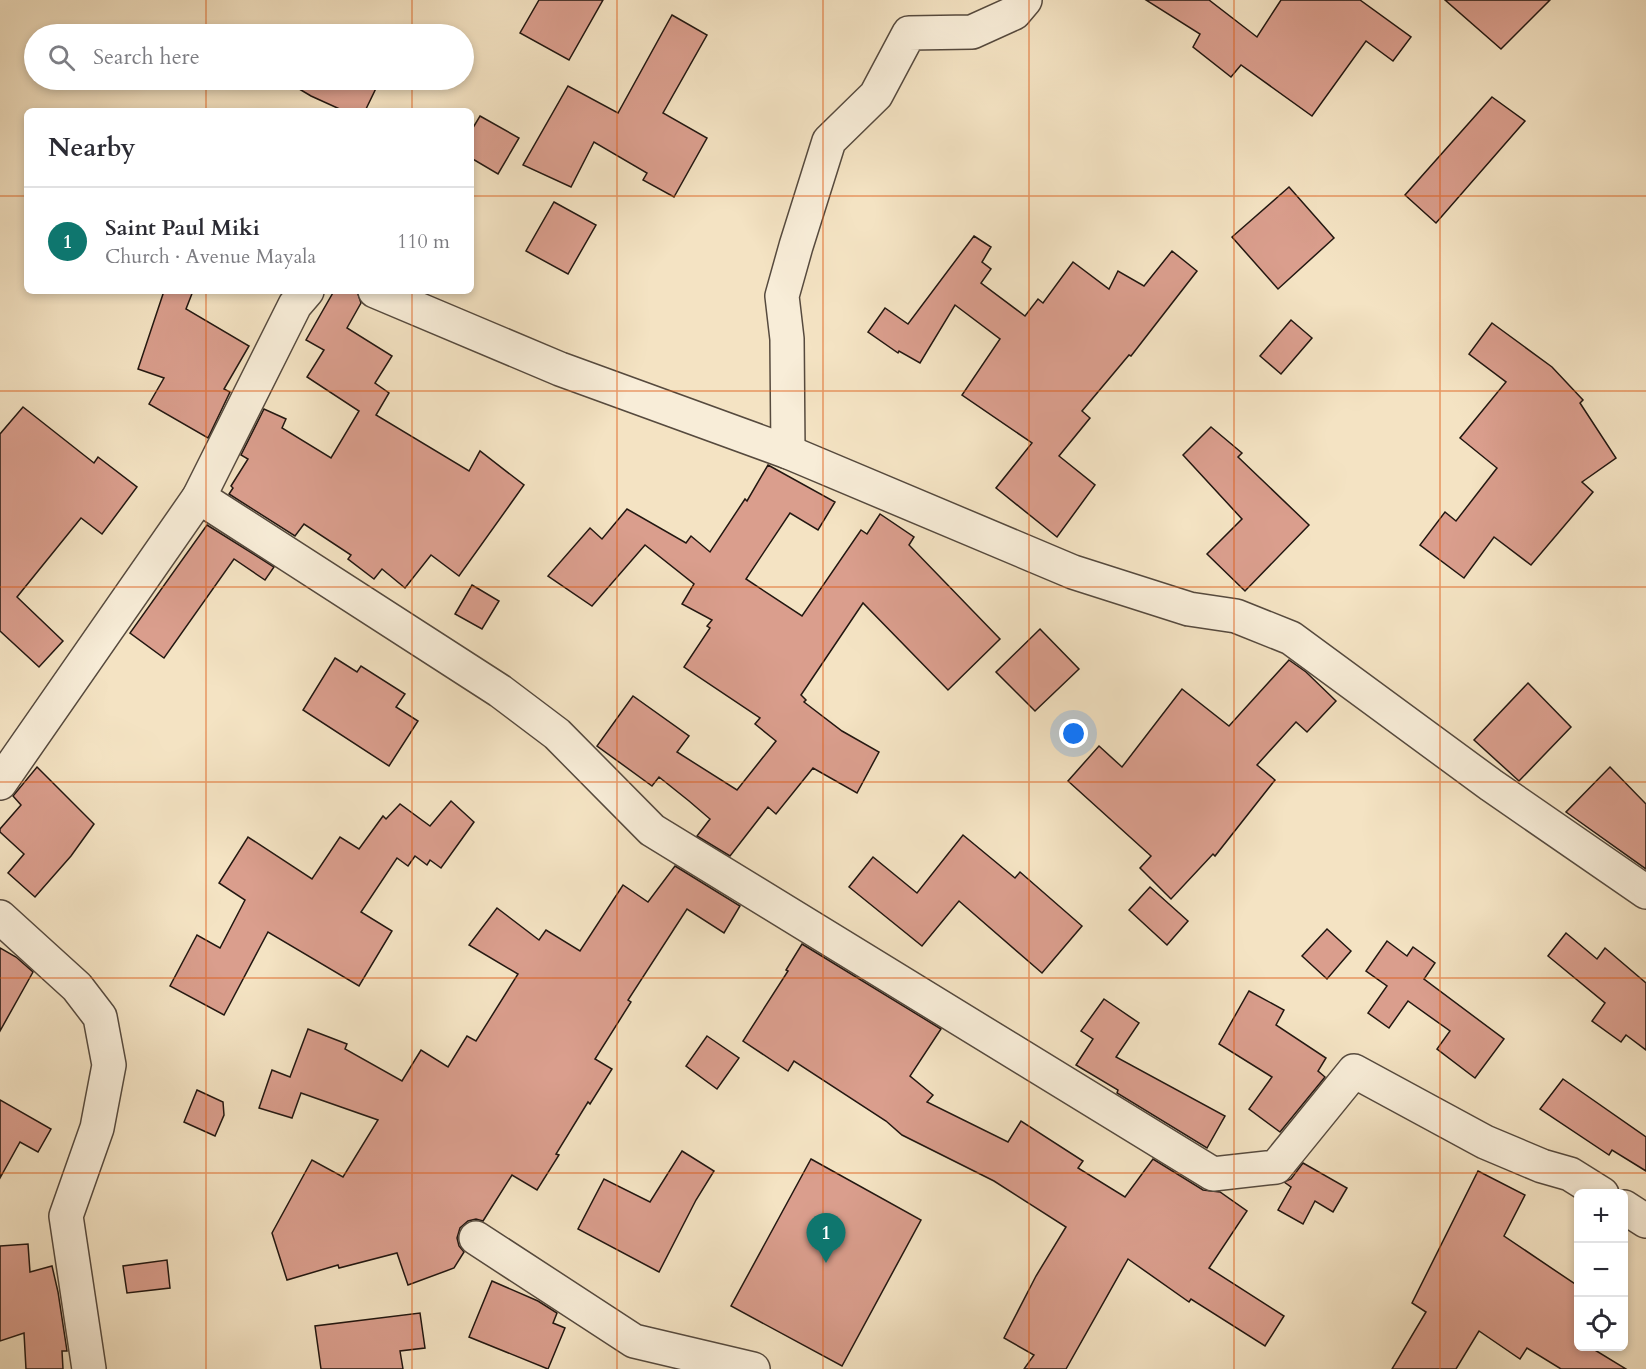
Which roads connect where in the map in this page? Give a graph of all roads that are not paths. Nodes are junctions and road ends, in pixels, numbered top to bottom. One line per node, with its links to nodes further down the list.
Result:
1 (1024, 0): 4 (street)
2 (304, 294): 5 (street)
3 (382, 294): 4 (street)
4 (788, 452): 7 (street)
5 (199, 497): 6 (street); 9 (street)
6 (0, 783)
7 (1646, 892)
8 (0, 917): 14 (street)
9 (1594, 1189)
10 (1628, 1210): 11 (street)
11 (1646, 1221)
12 (476, 1238): 13 (street)
13 (632, 1355): 15 (street)
14 (89, 1369)
15 (753, 1369)

